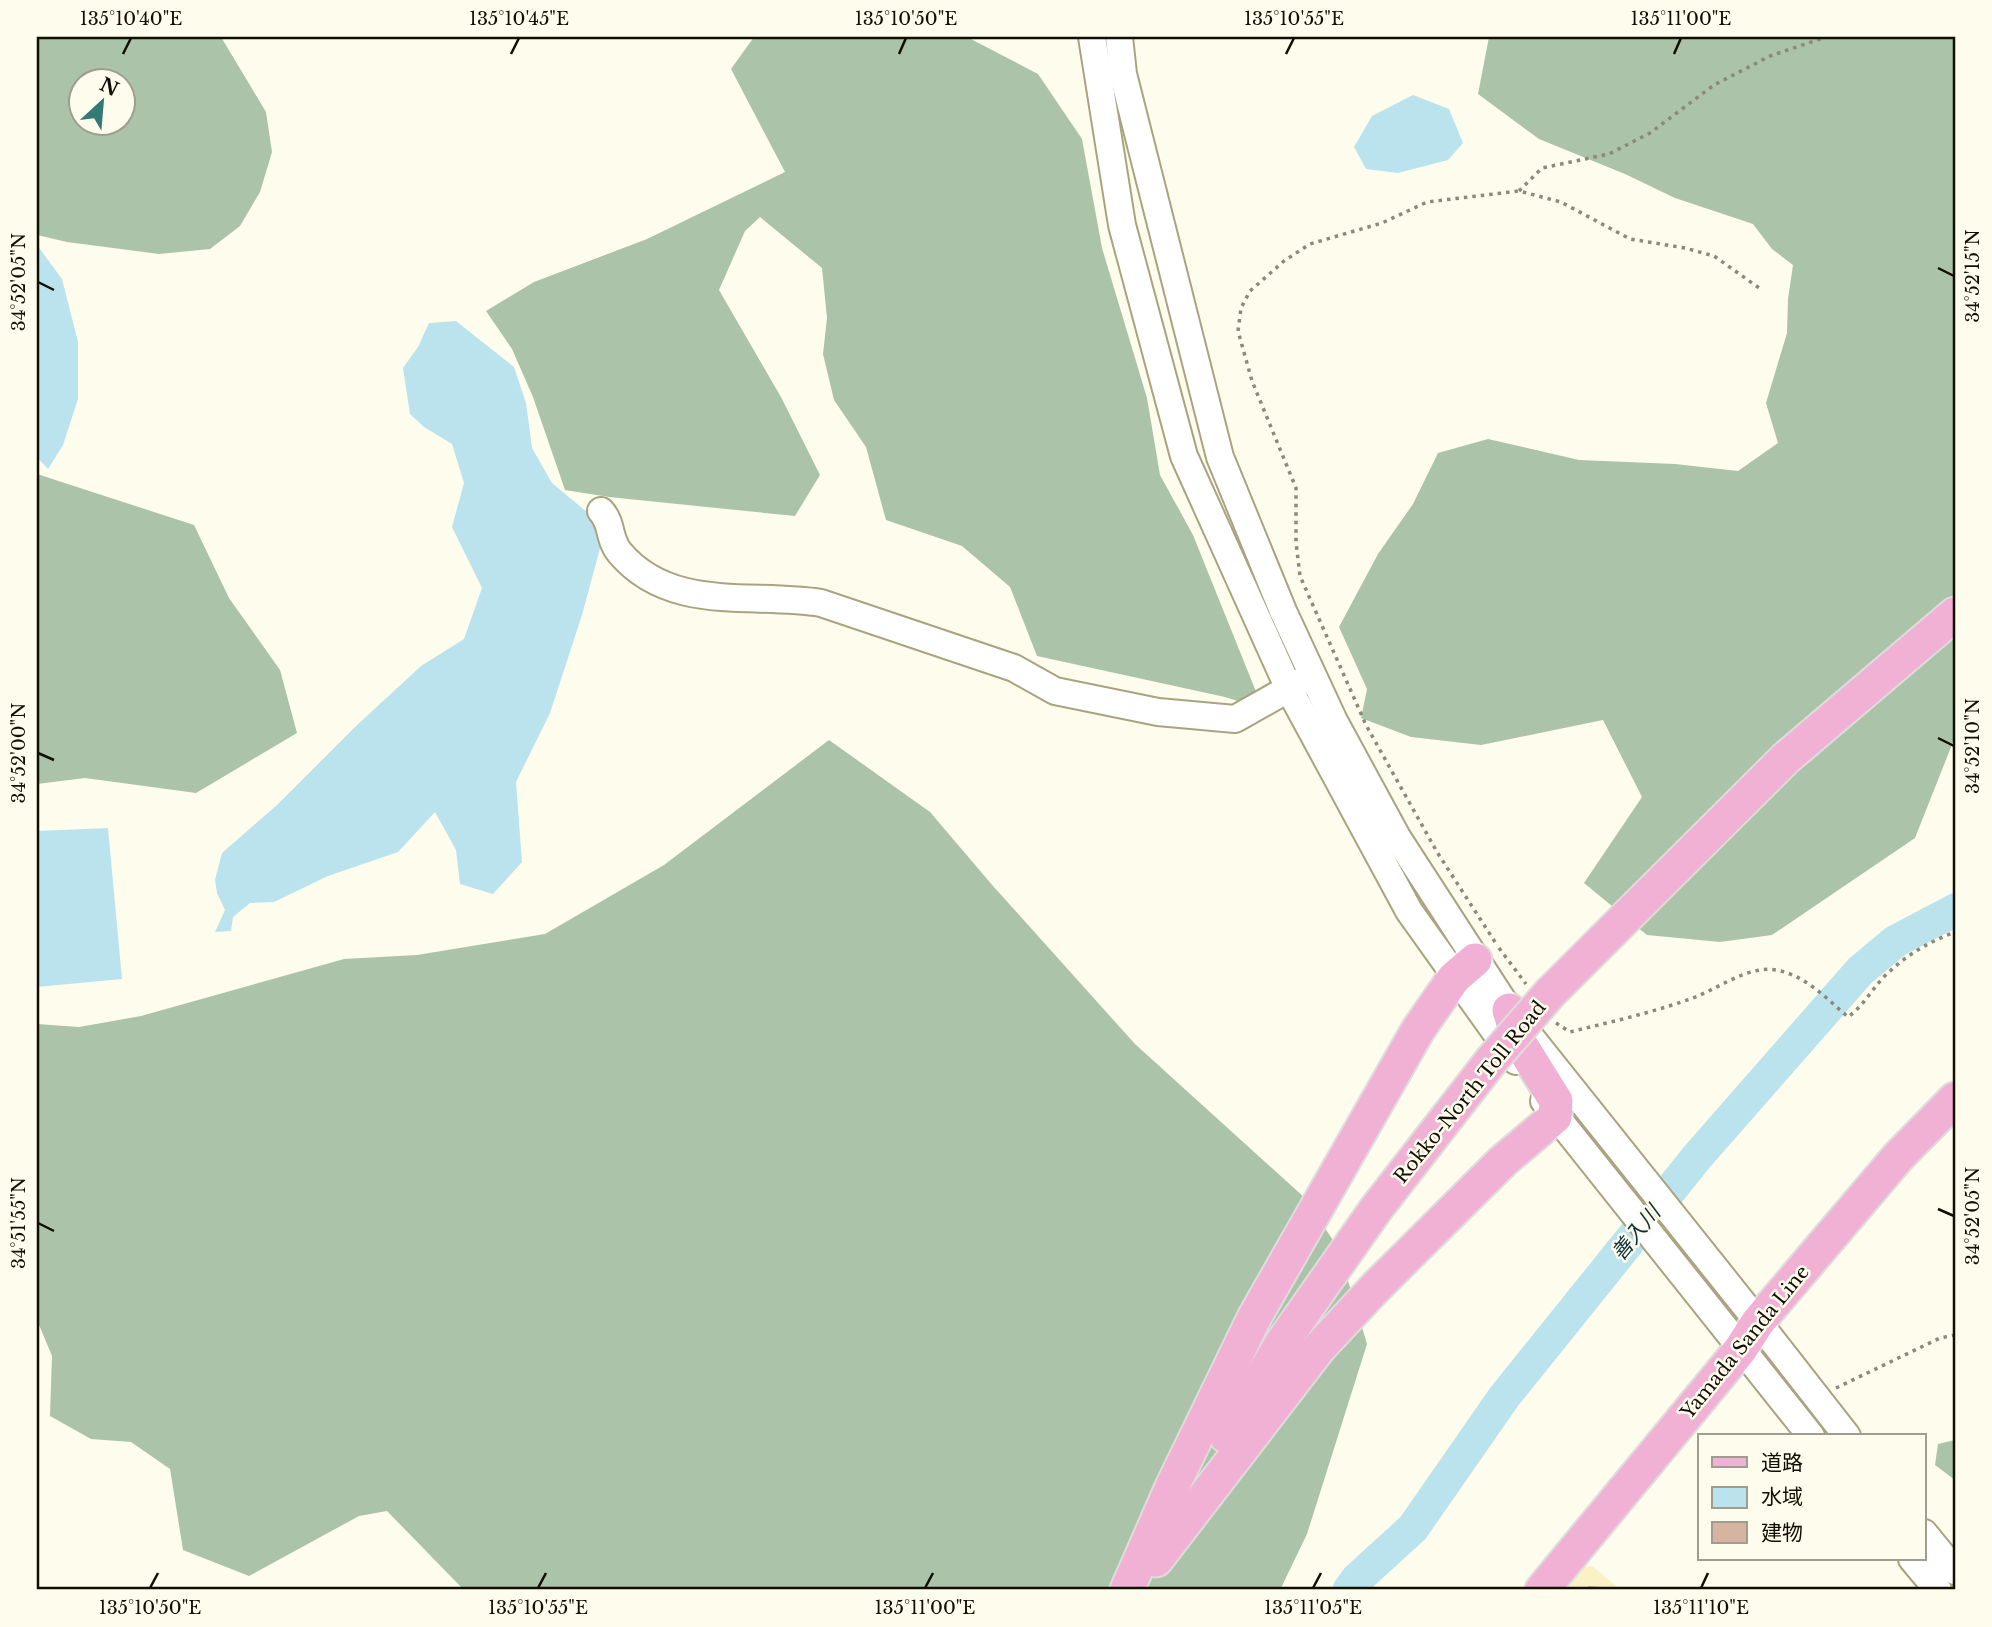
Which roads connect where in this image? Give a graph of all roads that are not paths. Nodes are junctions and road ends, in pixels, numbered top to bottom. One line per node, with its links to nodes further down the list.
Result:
1 (1092, 37): 5 (street)
2 (1119, 37): 5 (street)
3 (601, 511): 5 (street)
4 (1955, 614): 15 (main road, Rokko-North Toll Road, bridge)
5 (1300, 682): 6 (street)
6 (1464, 969): 7 (street); 9 (street); 18 (main road)
7 (1508, 1010): 9 (main road); 10 (street)
8 (1955, 1099): 10 (main road, Yamada Sanda Line)
9 (1556, 1117): 11 (street); 15 (main road)
10 (1759, 1322): 11 (main road, Yamada Sanda Line); 13 (street)
11 (1740, 1350): 12 (street); 20 (main road, Yamada Sanda Line)
12 (1809, 1434)
13 (1845, 1434)
14 (1926, 1535): 17 (street)
15 (1156, 1560): 19 (main road, Rokko-North Toll Road)
16 (1913, 1560): 21 (street)
17 (1955, 1571)
18 (1127, 1590)
19 (1142, 1590)
20 (1542, 1590)
21 (1938, 1590)

